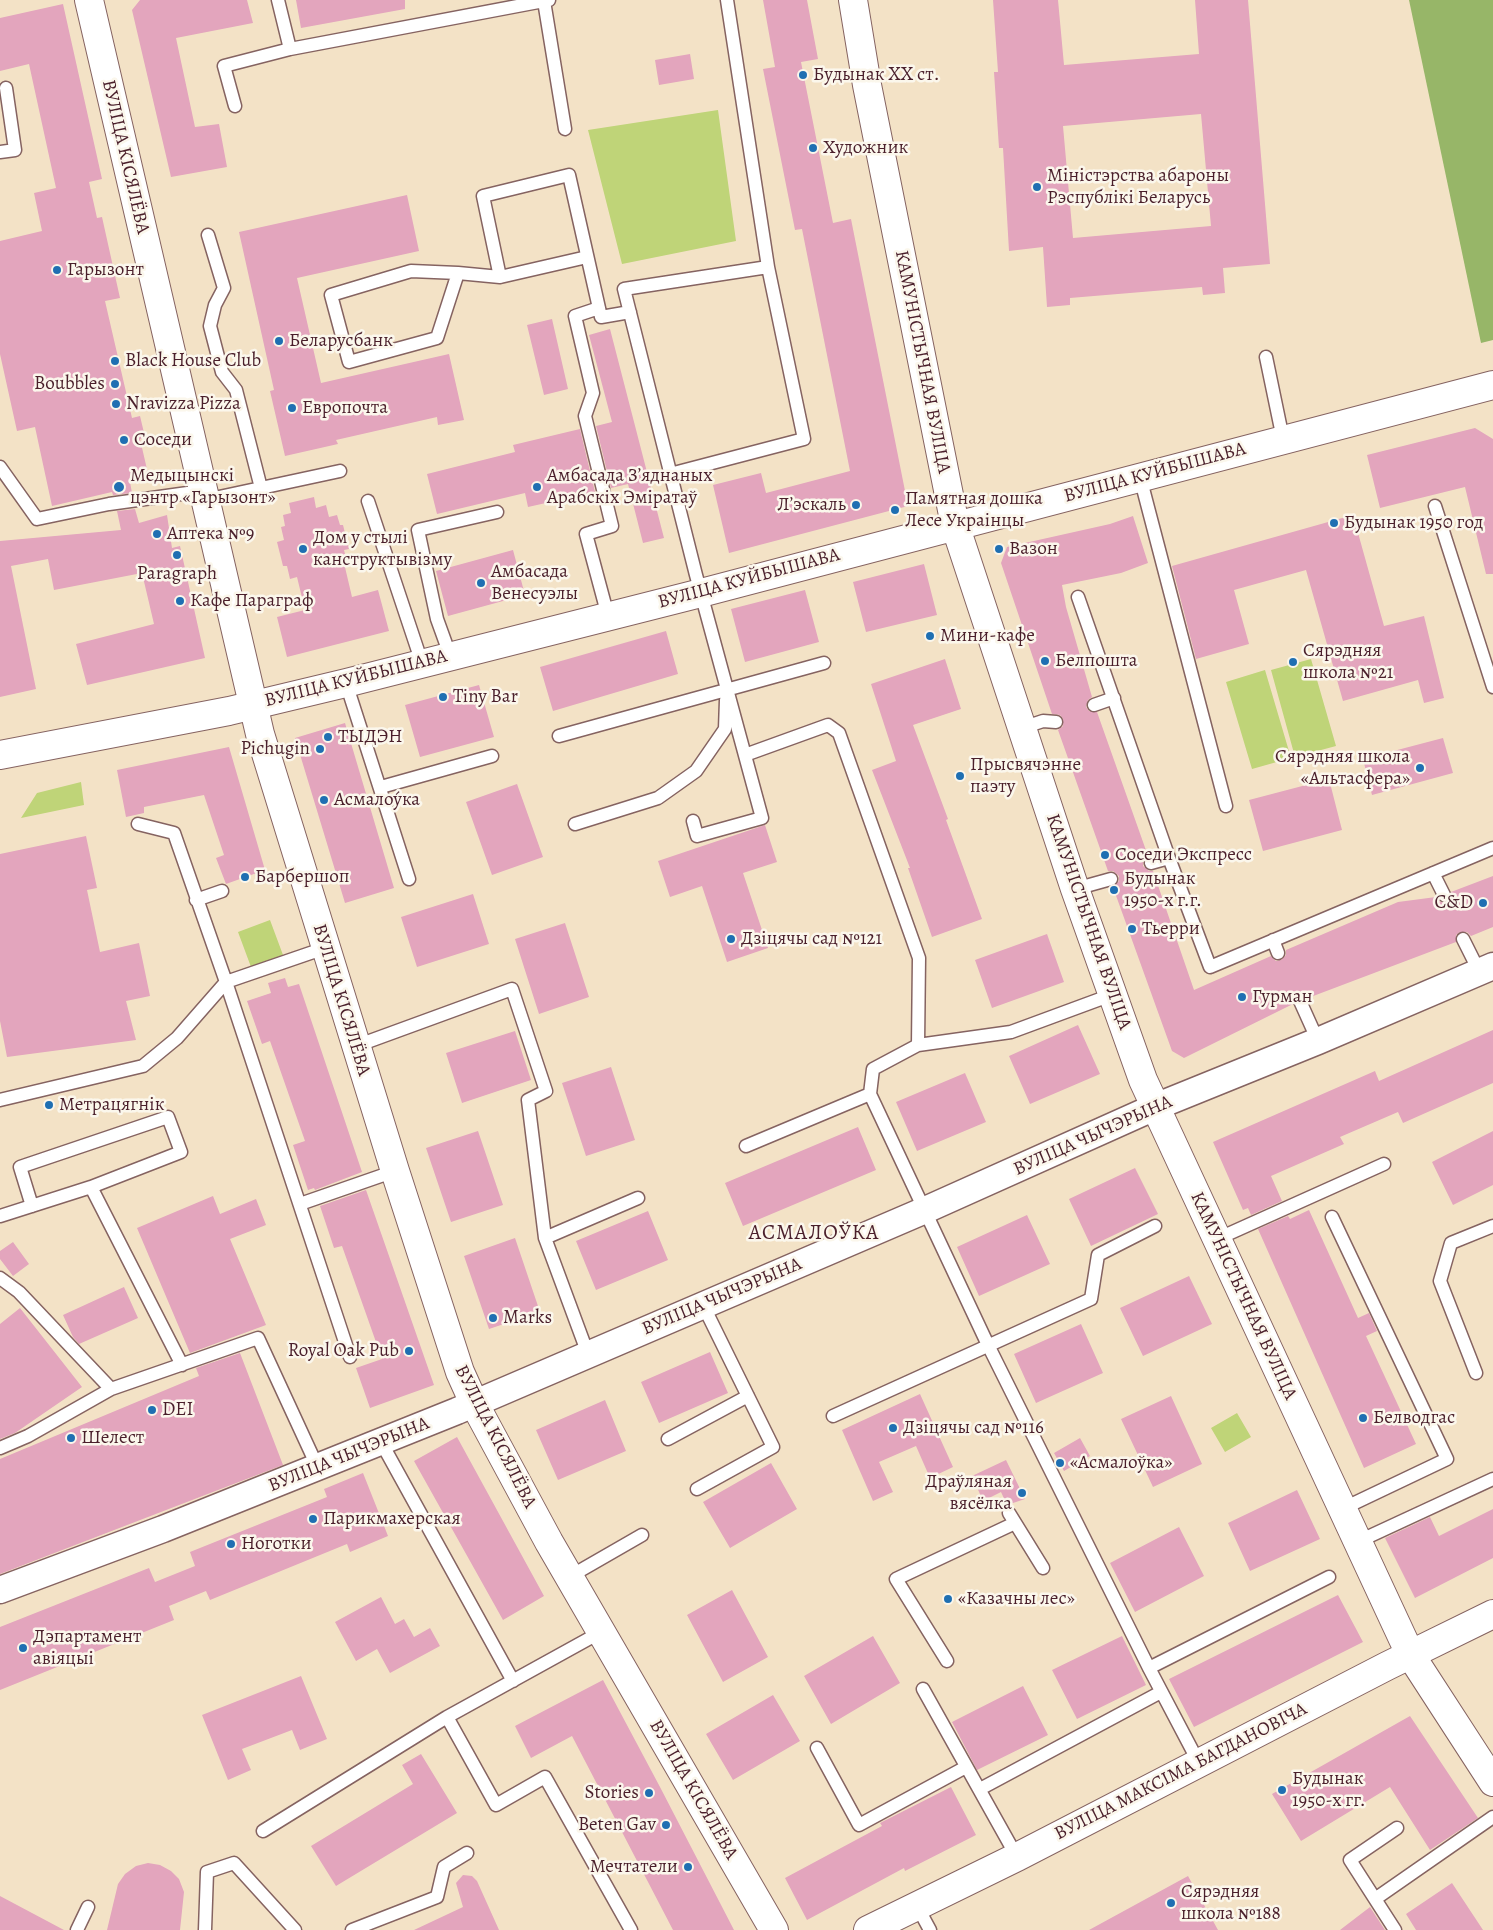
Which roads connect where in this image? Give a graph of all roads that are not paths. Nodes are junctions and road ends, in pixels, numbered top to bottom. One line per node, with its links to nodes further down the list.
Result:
1 (89, 0): 26 (street, ВУЛІЦА КІСЯЛЁВА)
2 (278, 0): 6 (lane)
3 (546, 0): 6 (lane); 9 (lane)
4 (728, 0): 13 (lane)
5 (853, 0): 30 (street, КАМУНІСТЫЧНАЯ ВУЛІЦА)
6 (290, 49): 8 (lane)
7 (6, 88): 10 (lane)
8 (235, 106)
9 (565, 129)
10 (0, 152)
11 (208, 235): 25 (lane)
12 (587, 257): 15 (lane); 15 (lane); 16 (lane)
13 (768, 267): 17 (lane); 23 (lane)
14 (458, 273): 14 (lane); 15 (lane)
15 (500, 277)
16 (599, 308): 17 (lane); 33 (lane)
17 (630, 312): 23 (lane)
18 (1266, 357): 20 (lane)
19 (1493, 385): 20 (street, ВУЛІЦА КУЙБЫШАВА)
20 (1284, 440): 24 (street, ВУЛІЦА КУЙБЫШАВА)
21 (0, 467): 26 (lane)
22 (340, 471): 25 (lane)
23 (670, 474): 31 (lane)
24 (1140, 477): 30 (street, ВУЛІЦА КУЙБЫШАВА); 51 (lane)
25 (261, 488): 26 (lane)
26 (203, 495): 43 (street, ВУЛІЦА КІСЯЛЁВА)
27 (368, 501): 35 (lane)
28 (1435, 506): 37 (lane)
29 (497, 512): 34 (lane)
30 (954, 525): 31 (street, ВУЛІЦА КУЙБЫШАВА); 45 (street, КАМУНІСТЫЧНАЯ ВУЛІЦА)
31 (701, 593): 33 (street, ВУЛІЦА КУЙБЫШАВА); 40 (lane)
32 (1078, 597): 41 (lane)
33 (608, 616): 34 (street, ВУЛІЦА КУЙБЫШАВА)
34 (450, 655): 35 (street, ВУЛІЦА КУЙБЫШАВА)
35 (422, 663): 38 (street, ВУЛІЦА КУЙБЫШАВА)
36 (824, 663): 40 (lane)
37 (1490, 663): 39 (lane)
38 (346, 683): 43 (street, ВУЛІЦА КУЙБЫШАВА); 50 (lane)
39 (1493, 688)
40 (727, 690): 46 (lane); 48 (lane); 54 (lane)
41 (1114, 698): 42 (lane); 56 (lane)
42 (1094, 705)
43 (253, 706): 47 (street, ВУЛІЦА КУЙБЫШАВА); 67 (street, ВУЛІЦА КІСЯЛЁВА)
44 (1056, 722): 45 (lane)
45 (1022, 728): 61 (street, КАМУНІСТЫЧНАЯ ВУЛІЦА)
46 (559, 736)
47 (0, 755)
48 (745, 755): 52 (lane); 74 (lane)
49 (492, 756): 50 (lane)
50 (380, 787): 59 (lane)
51 (1226, 806)
52 (693, 821)
53 (138, 824): 64 (lane)
54 (575, 824)
55 (1493, 848): 58 (lane)
56 (1169, 858): 57 (lane); 66 (lane)
57 (1151, 863)
58 (1433, 873): 63 (lane); 66 (lane)
59 (409, 879)
60 (1111, 879): 61 (lane)
61 (1075, 889): 71 (street, КАМУНІСТЫЧНАЯ ВУЛІЦА)
62 (222, 890): 64 (lane)
63 (1444, 895)
64 (196, 900): 70 (lane)
65 (1463, 939): 69 (lane)
66 (1273, 940): 68 (lane)
67 (325, 948): 70 (lane); 75 (street, ВУЛІЦА КІСЯЛЁВА)
68 (1278, 953)
69 (1486, 968): 73 (street, ВУЛІЦА ЧЫЧЭРЫНА)
70 (226, 982): 77 (lane); 84 (lane)
71 (1114, 994): 74 (lane); 78 (street, КАМУНІСТЫЧНАЯ ВУЛІЦА)
72 (1300, 1001): 73 (lane)
73 (1318, 1041): 78 (street, ВУЛІЦА ЧЫЧЭРЫНА)
74 (918, 1045): 76 (lane)
75 (356, 1046): 81 (street, ВУЛІЦА КІСЯЛЁВА); 91 (lane)
76 (870, 1094): 79 (lane); 86 (lane)
77 (0, 1100)
78 (1155, 1107): 86 (street, ВУЛІЦА ЧЫЧЭРЫНА); 92 (street, КАМУНІСТЫЧНАЯ ВУЛІЦА)
79 (746, 1146)
80 (1384, 1164): 92 (lane)
81 (395, 1171): 84 (lane); 102 (street, ВУЛІЦА КІСЯЛЁВА)
82 (91, 1187): 85 (lane); 85 (lane); 98 (lane)
83 (638, 1198): 91 (lane)
84 (300, 1204): 97 (lane)
85 (32, 1206): 87 (lane)
86 (923, 1211): 94 (street, ВУЛІЦА ЧЫЧЭРЫНА); 95 (lane)
87 (0, 1216)
88 (1332, 1217): 110 (lane)
89 (1155, 1226): 95 (lane)
90 (1493, 1226): 99 (lane)
91 (545, 1238): 96 (lane)
92 (1217, 1239): 110 (street, КАМУНІСТЫЧНАЯ ВУЛІЦА)
93 (0, 1278): 100 (lane)
94 (703, 1305): 96 (street, ВУЛІЦА ЧЫЧЭРЫНА); 101 (lane)
95 (988, 1345): 103 (lane); 121 (lane)
96 (588, 1354): 102 (street, ВУЛІЦА ЧЫЧЭРЫНА)
97 (350, 1357)
98 (182, 1364): 100 (lane); 107 (lane)
99 (1476, 1373)
100 (111, 1389): 106 (lane)
101 (748, 1396): 104 (lane); 109 (lane)
102 (474, 1403): 105 (street, ВУЛІЦА ЧЫЧЭРЫНА); 114 (street, ВУЛІЦА КІСЯЛЁВА)
103 (833, 1416)
104 (668, 1439)
105 (381, 1442): 107 (street, ВУЛІЦА ЧЫЧЭРЫНА); 122 (lane)
106 (0, 1448)
107 (318, 1468): 116 (street, ВУЛІЦА ЧЫЧЭРЫНА)
108 (1493, 1479): 112 (lane)
109 (697, 1489)
110 (1342, 1509): 112 (street, КАМУНІСТЫЧНАЯ ВУЛІЦА)
111 (642, 1535): 114 (lane)
112 (1357, 1542): 119 (street, КАМУНІСТЫЧНАЯ ВУЛІЦА)
113 (1043, 1568): 120 (lane)
114 (569, 1577): 118 (street, ВУЛІЦА КІСЯЛЁВА)
115 (1329, 1577): 121 (lane)
116 (0, 1590)
117 (1493, 1614): 119 (street, ВУЛІЦА МАКСІМА БАГДАНОВІЧА)
118 (601, 1632): 122 (lane); 144 (street, ВУЛІЦА КІСЯЛЁВА)
119 (1410, 1654): 127 (street, ВУЛІЦА МАКСІМА БАГДАНОВІЧА); 129 (street, КАМУНІСТЫЧНАЯ ВУЛІЦА)
120 (946, 1661)
121 (1149, 1668): 124 (lane)
122 (513, 1681): 125 (lane)
123 (924, 1689): 128 (lane)
124 (1161, 1692): 127 (lane); 130 (lane)
125 (447, 1717): 133 (lane); 143 (lane)
126 (817, 1748): 128 (lane)
127 (1199, 1763): 135 (street, ВУЛІЦА МАКСІМА БАГДАНОВІЧА)
128 (966, 1767): 130 (lane)
129 (1493, 1782)
130 (980, 1789): 135 (lane)
131 (1493, 1817): 136 (lane)
132 (1397, 1828): 136 (lane)
133 (263, 1831)
134 (467, 1853): 142 (lane)
135 (1017, 1857): 137 (street, ВУЛІЦА МАКСІМА БАГДАНОВІЧА)
136 (1375, 1899): 147 (lane)
137 (917, 1906): 145 (street, ВУЛІЦА МАКСІМА БАГДАНОВІЧА); 146 (lane)
138 (88, 1907): 139 (lane)
139 (77, 1930)
140 (205, 1930): 141 (lane)
141 (294, 1930)
142 (352, 1930)
143 (631, 1930)
144 (774, 1930)
145 (868, 1930)
146 (930, 1930)
147 (1395, 1930)

